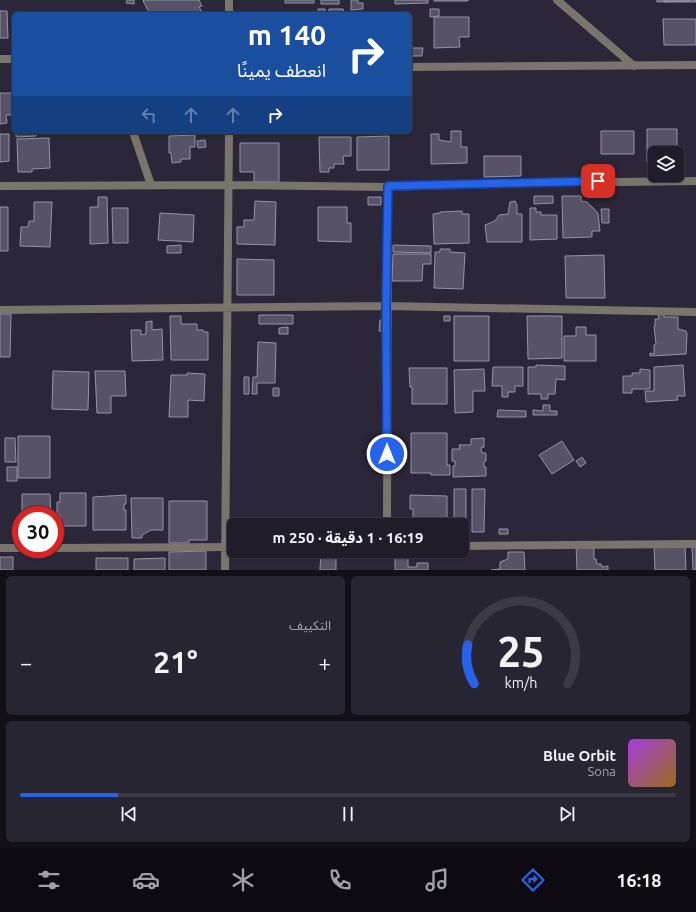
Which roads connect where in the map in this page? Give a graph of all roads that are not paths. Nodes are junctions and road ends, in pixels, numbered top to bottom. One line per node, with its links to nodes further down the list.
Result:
1 (229, 0): 3 (street)
2 (557, 0): 7 (street)
3 (229, 12)
4 (0, 59): 5 (street)
5 (12, 59)
6 (696, 65): 7 (street)
7 (634, 66): 8 (street)
8 (412, 68)
9 (134, 134): 12 (street)
10 (229, 134): 13 (street)
11 (696, 181): 15 (street)
12 (151, 185): 13 (street); 14 (street)
13 (229, 185): 15 (street); 17 (street)
14 (0, 186)
15 (388, 186): 16 (street)
16 (386, 306): 17 (street); 19 (street); 20 (street)
17 (228, 308): 18 (street); 23 (street)
18 (0, 310)
19 (696, 312)
20 (387, 518)
21 (696, 544): 22 (street)
22 (469, 546)
23 (225, 547): 26 (street); 27 (street)
24 (0, 548): 25 (street)
25 (12, 548)
26 (64, 548)
27 (225, 570)

